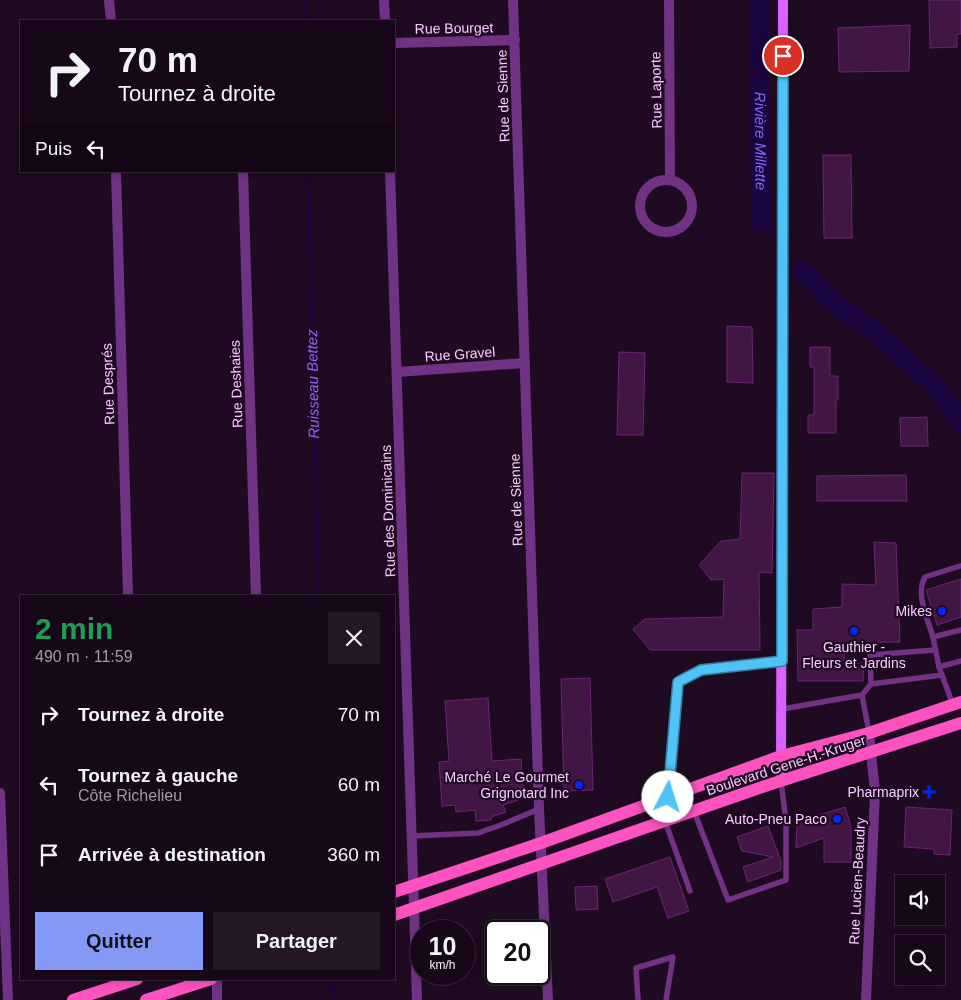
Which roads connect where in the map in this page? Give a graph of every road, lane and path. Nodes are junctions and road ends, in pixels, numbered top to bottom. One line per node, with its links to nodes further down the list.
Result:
1 (110, 0): 6 (street)
2 (384, 0): 7 (street)
3 (513, 0): 8 (street, Rue de Sienne)
4 (668, 0): 13 (street, Rue Laporte)
5 (783, 0): 22 (street)
6 (110, 20)
7 (385, 20)
8 (515, 40): 9 (street, Rue Bourget); 14 (street, Rue de Sienne)
9 (395, 43)
10 (116, 172): 17 (street, Rue Després)
11 (243, 172): 18 (street, Rue Deshaies)
12 (390, 172): 15 (street, Rue des Dominicains)
13 (670, 180): 13 (street)
14 (525, 363): 15 (street, Rue Gravel); 37 (street, Rue de Sienne)
15 (397, 372): 40 (street, Rue des Dominicains)
16 (960, 566): 20 (lane)
17 (128, 595)
18 (256, 595)
19 (961, 630): 20 (lane)
20 (933, 637): 21 (lane)
21 (935, 650): 24 (lane); 26 (lane)
22 (782, 661): 29 (street); 36 (lane)
23 (961, 661): 24 (lane)
24 (939, 667): 25 (lane)
25 (942, 674): 26 (lane); 28 (lane)
26 (872, 684): 27 (lane)
27 (862, 695): 29 (lane); 31 (lane)
28 (957, 704): 31 (main road, Boulevard Gene-H.-Kruger)
29 (782, 709): 33 (street)
30 (961, 723): 32 (main road, Boulevard Gene-H.-Kruger)
31 (870, 733): 32 (street, Rue Lucien-Beaudry); 33 (main road, Boulevard Gene-H.-Kruger)
32 (871, 752): 34 (main road, Boulevard Gene-H.-Kruger); 59 (street, Rue Lucien-Beaudry)
33 (781, 756): 34 (street); 36 (main road, Boulevard Gene-H.-Kruger)
34 (781, 781): 38 (main road, Boulevard Gene-H.-Kruger); 38 (lane)
35 (0, 793): 51 (street)
36 (668, 797): 41 (main road, Boulevard Gene-H.-Kruger)
37 (539, 808): 40 (lane); 41 (street, Rue de Sienne)
38 (694, 811): 39 (main road, Boulevard Gene-H.-Kruger)
39 (665, 821): 42 (main road, Boulevard Gene-H.-Kruger); 44 (lane)
40 (412, 836): 43 (street, Rue des Dominicains)
41 (541, 843): 42 (street, Rue de Sienne); 43 (main road, Boulevard Gene-H.-Kruger)
42 (541, 864): 46 (main road, Boulevard Gene-H.-Kruger); 56 (street, Rue de Sienne)
43 (414, 885): 45 (main road, Boulevard Gene-H.-Kruger); 46 (street, Rue des Dominicains)
44 (690, 891)
45 (395, 892)
46 (415, 908): 47 (main road, Boulevard Gene-H.-Kruger); 55 (street, Rue des Dominicains)
47 (395, 915)
48 (134, 980): 52 (main road)
49 (208, 980): 53 (main road)
50 (217, 980): 54 (street)
51 (8, 1000)
52 (72, 1000)
53 (146, 1000)
54 (218, 1000)
55 (417, 1000)
56 (548, 1000)
57 (638, 1000): 58 (lane)
58 (666, 1000)
59 (866, 1000)

